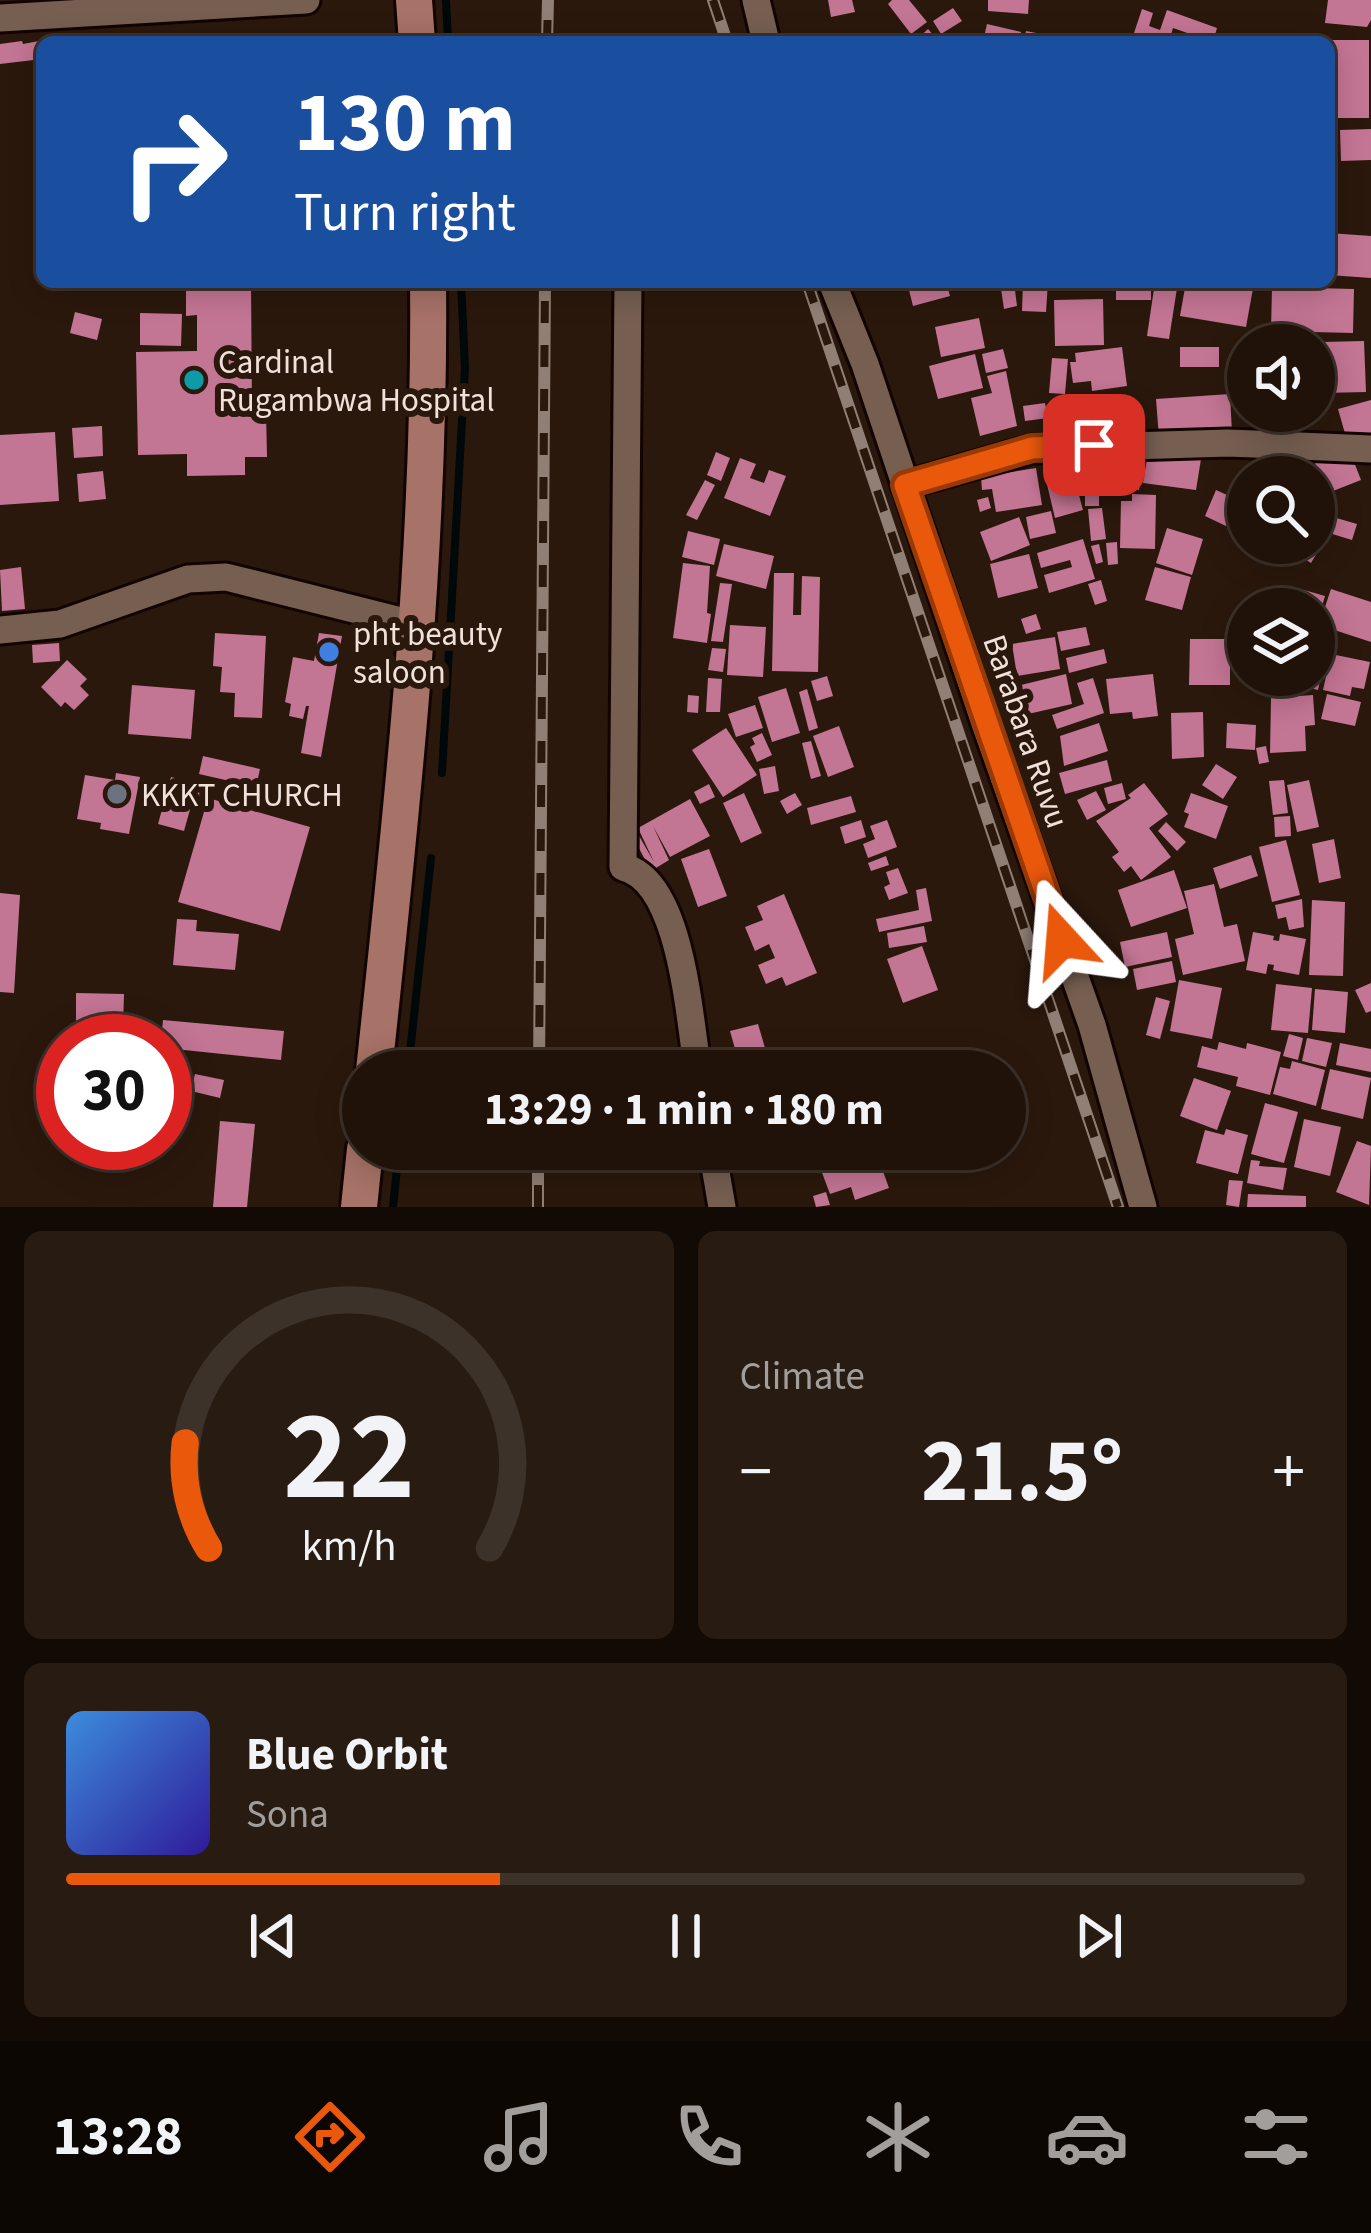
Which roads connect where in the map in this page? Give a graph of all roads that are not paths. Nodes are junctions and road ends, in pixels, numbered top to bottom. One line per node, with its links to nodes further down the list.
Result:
1 (306, 0): 4 (street)
2 (414, 0): 5 (main road)
3 (755, 0): 6 (street)
4 (0, 18)
5 (417, 36)
6 (764, 36)
7 (428, 288): 12 (main road)
8 (628, 288): 15 (street)
9 (834, 288): 11 (street, Barabara Ruvu)
10 (1371, 449): 11 (street)
11 (905, 485): 20 (street, Barabara Ruvu)
12 (417, 625): 13 (street); 14 (main road)
13 (0, 630)
14 (376, 1050)
15 (694, 1050)
16 (363, 1170): 18 (main road)
17 (716, 1170): 19 (street)
18 (359, 1207)
19 (722, 1207)
20 (1143, 1207)

